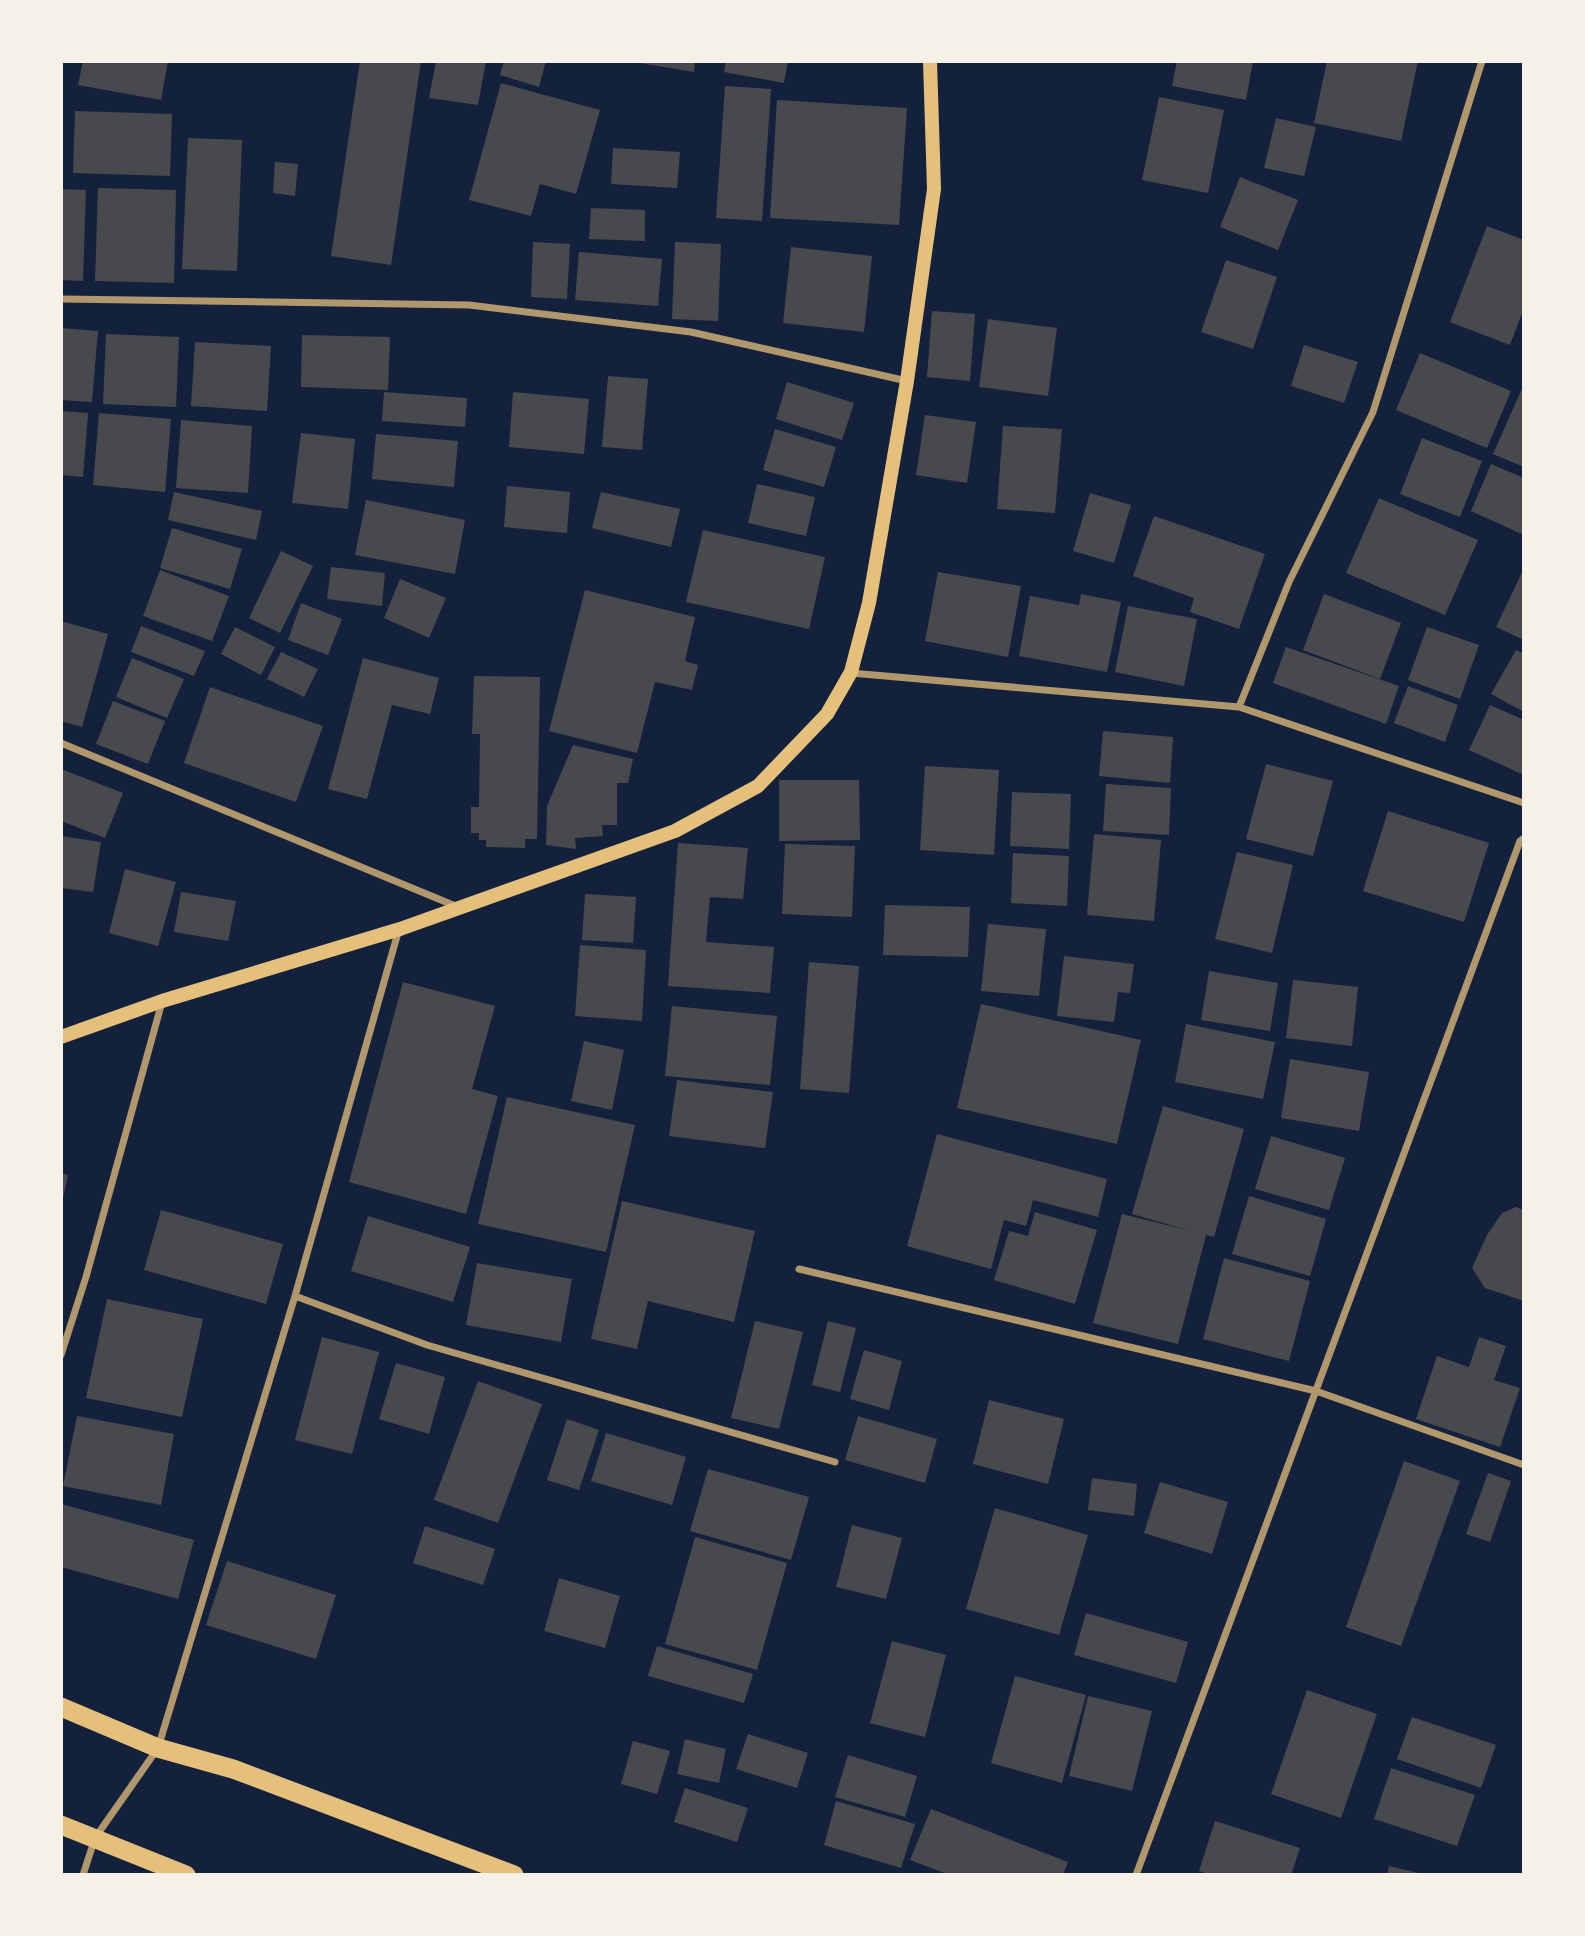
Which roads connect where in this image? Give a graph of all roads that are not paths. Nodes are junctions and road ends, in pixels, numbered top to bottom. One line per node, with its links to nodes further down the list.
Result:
1 (930, 61): 4 (main road)
2 (1482, 61): 6 (street)
3 (61, 299): 4 (street)
4 (907, 381): 5 (main road)
5 (850, 673): 6 (street); 10 (main road)
6 (1239, 707): 8 (street)
7 (61, 743): 10 (street)
8 (1524, 803)
9 (1524, 838): 17 (street)
10 (459, 907): 11 (main road)
11 (400, 929): 12 (main road); 15 (street)
12 (162, 1001): 13 (main road); 16 (street)
13 (61, 1037)
14 (799, 1269): 17 (street)
15 (295, 1296): 18 (street); 21 (street)
16 (61, 1355)
17 (1317, 1391): 19 (street); 27 (street)
18 (835, 1462)
19 (1524, 1465)
20 (61, 1707): 21 (highway)
21 (158, 1748): 23 (street); 26 (highway)
22 (61, 1825): 23 (highway)
23 (95, 1838): 24 (street); 25 (highway)
24 (83, 1875)
25 (186, 1875)
26 (514, 1875)
27 (1136, 1875)

